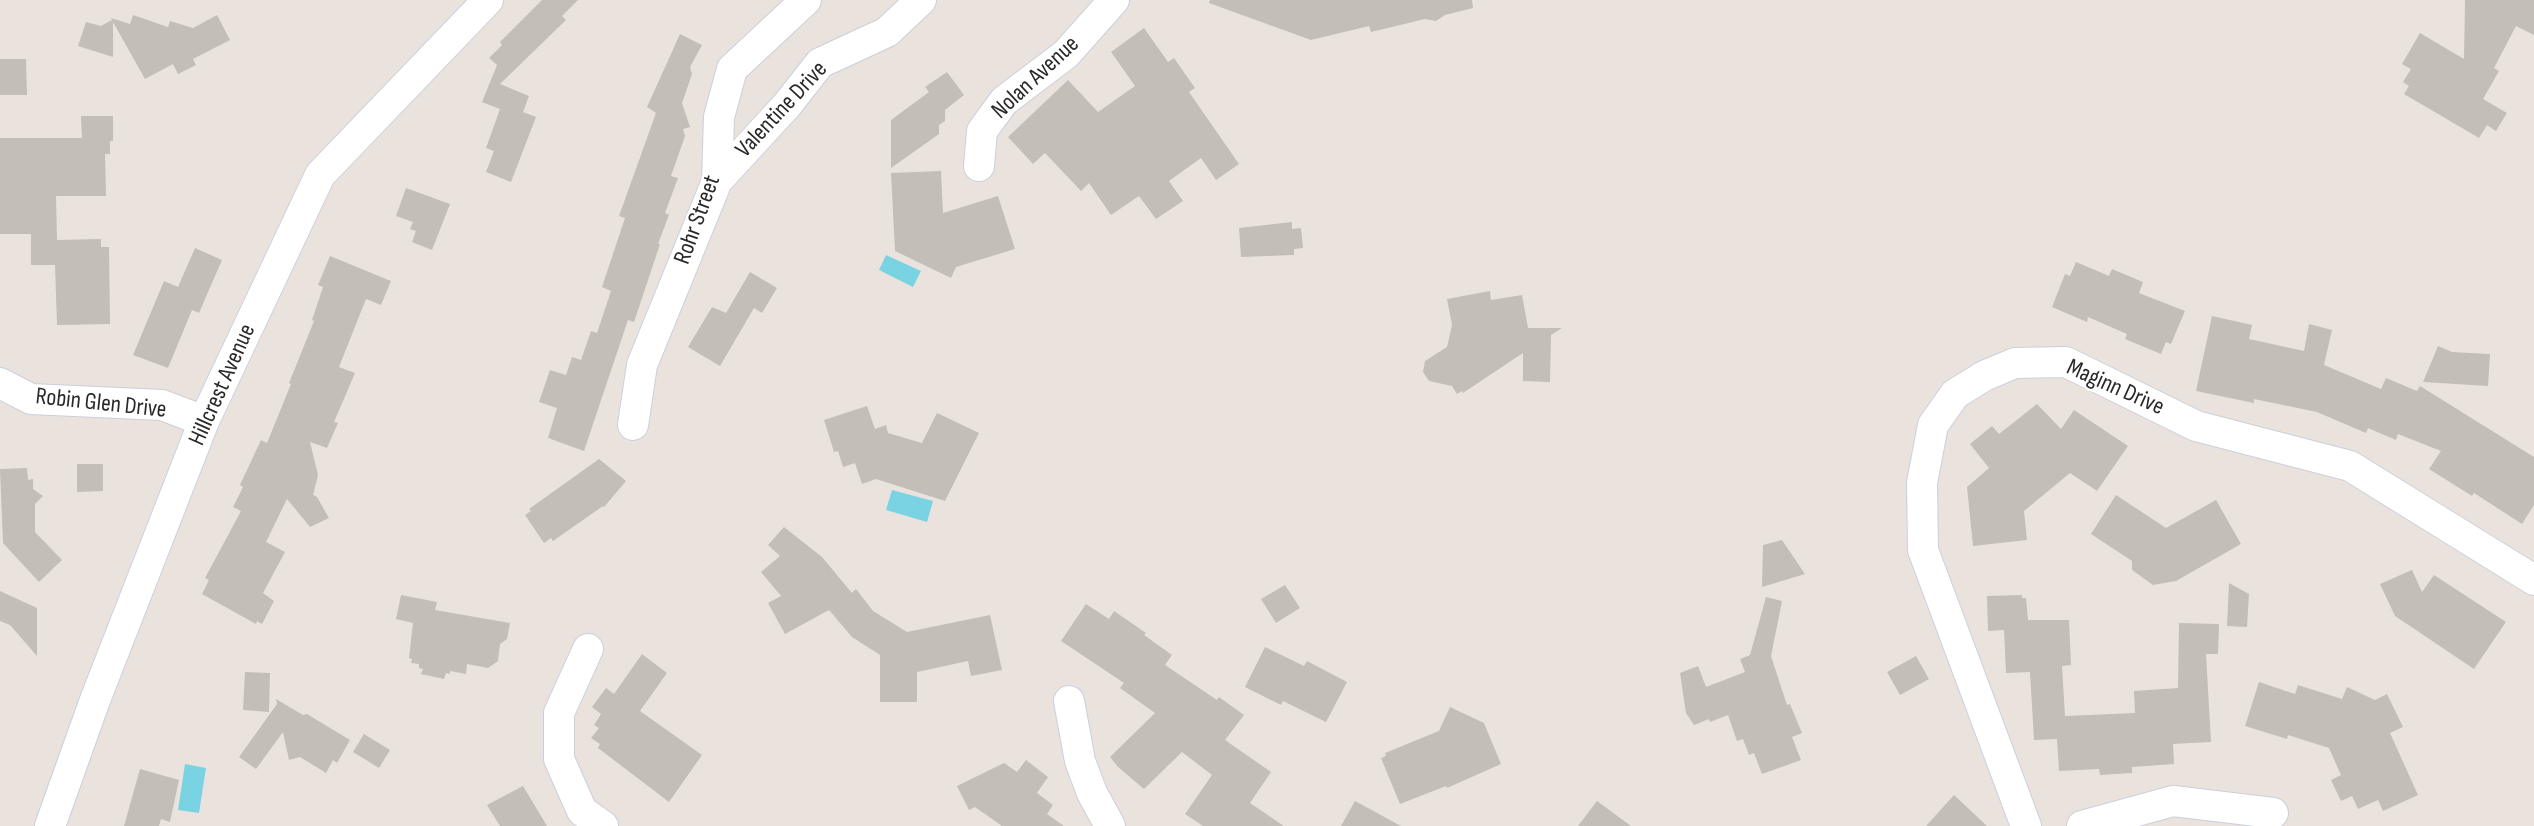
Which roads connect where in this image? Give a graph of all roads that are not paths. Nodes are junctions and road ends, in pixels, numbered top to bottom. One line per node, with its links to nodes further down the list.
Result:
1 (488, 0): 8 (street, Hillcrest Avenue)
2 (806, 0): 6 (street, Rohr Street)
3 (921, 0): 6 (street, Valentine Drive)
4 (1114, 0): 5 (street, Nolan Avenue)
5 (979, 166)
6 (717, 181): 9 (street, Rohr Street)
7 (0, 383): 8 (street, Robin Glen Drive)
8 (205, 421): 14 (street, Hillcrest Avenue)
9 (634, 425)
10 (2534, 580): 17 (street, Maginn Drive)
11 (588, 649): 15 (street)
12 (1069, 701): 16 (street)
13 (2273, 813): 18 (street)
14 (50, 826)
15 (603, 826)
16 (1110, 826)
17 (2026, 826)
18 (2082, 826)

